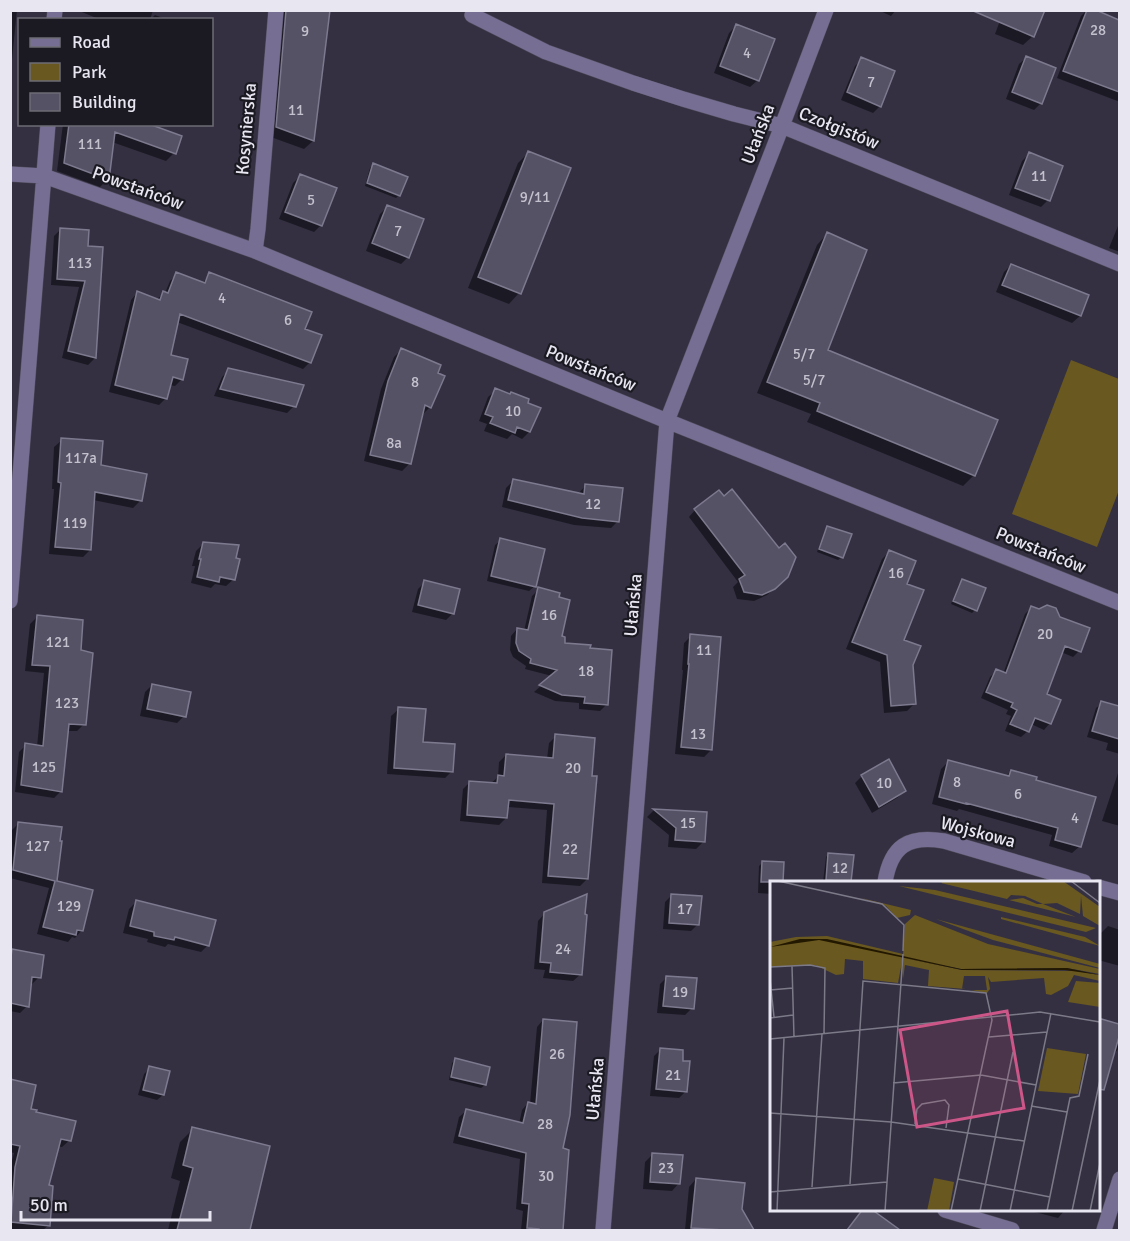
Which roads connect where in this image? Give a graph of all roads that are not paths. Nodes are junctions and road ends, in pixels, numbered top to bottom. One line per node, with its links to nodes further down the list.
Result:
1 (276, 10): 8 (street, Kosynierska)
2 (826, 10): 5 (street, Ułańska)
3 (472, 15): 5 (street, Czołgistów)
4 (48, 126): 7 (street)
5 (782, 126): 9 (street, Czołgistów); 10 (street, Ułańska)
6 (10, 174): 7 (street, Powstańców)
7 (44, 176): 8 (street, Powstańców); 11 (street)
8 (255, 251): 10 (street, Powstańców)
9 (1119, 264)
10 (667, 421): 12 (street, Powstańców); 19 (street, Ułańska)
11 (10, 601)
12 (1119, 603)
13 (885, 881): 14 (street, Wojskowa)
14 (1081, 881)
15 (1100, 888): 16 (street)
16 (1119, 893)
17 (1119, 1179): 21 (street)
18 (951, 1211): 20 (street)
19 (603, 1230)
20 (1012, 1230)
21 (1104, 1230)

